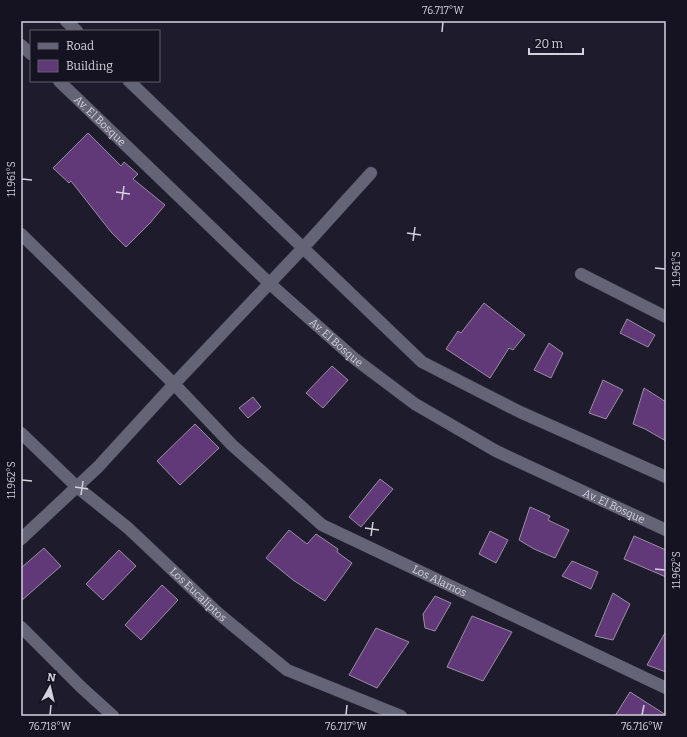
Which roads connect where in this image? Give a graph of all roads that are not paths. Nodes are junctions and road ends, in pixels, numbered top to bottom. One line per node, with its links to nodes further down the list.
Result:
1 (66, 21): 2 (street)
2 (75, 30)
3 (21, 45): 4 (street)
4 (30, 53)
5 (60, 82): 11 (street, Av. El Bosque)
6 (130, 82): 9 (street)
7 (371, 173): 9 (street)
8 (21, 234): 13 (street, Los Alamos)
9 (303, 248): 11 (street); 15 (street)
10 (581, 274): 12 (street)
11 (269, 283): 13 (street); 17 (street, Av. El Bosque)
12 (666, 317)
13 (174, 384): 16 (street); 20 (street, Los Alamos)
14 (21, 433): 16 (street, Los Eucaliptos)
15 (666, 477)
16 (77, 487): 18 (street); 22 (street, Los Eucaliptos)
17 (666, 530)
18 (21, 539)
19 (21, 627): 21 (street)
20 (666, 688)
21 (113, 716)
22 (401, 716)

